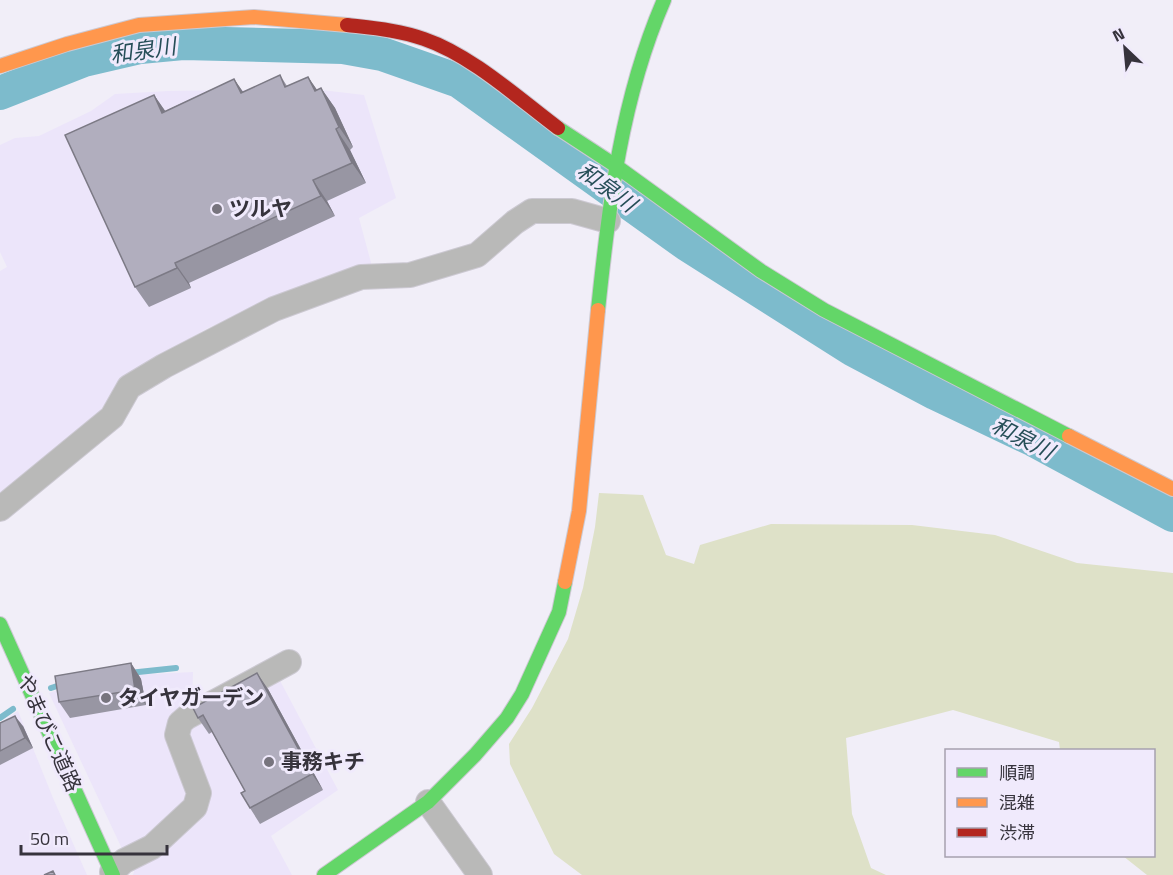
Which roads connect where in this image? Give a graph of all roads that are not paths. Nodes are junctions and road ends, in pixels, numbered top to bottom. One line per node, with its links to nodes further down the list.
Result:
1 (664, 0): 3 (street)
2 (0, 66): 3 (street)
3 (615, 172): 4 (street); 5 (street)
4 (608, 216): 6 (street); 9 (street)
5 (1173, 489)
6 (0, 509)
7 (0, 624): 10 (street, やまびこ道路)
8 (289, 662): 10 (street)
9 (428, 801): 11 (street); 12 (street)
10 (113, 873)
11 (324, 875)
12 (480, 875)

